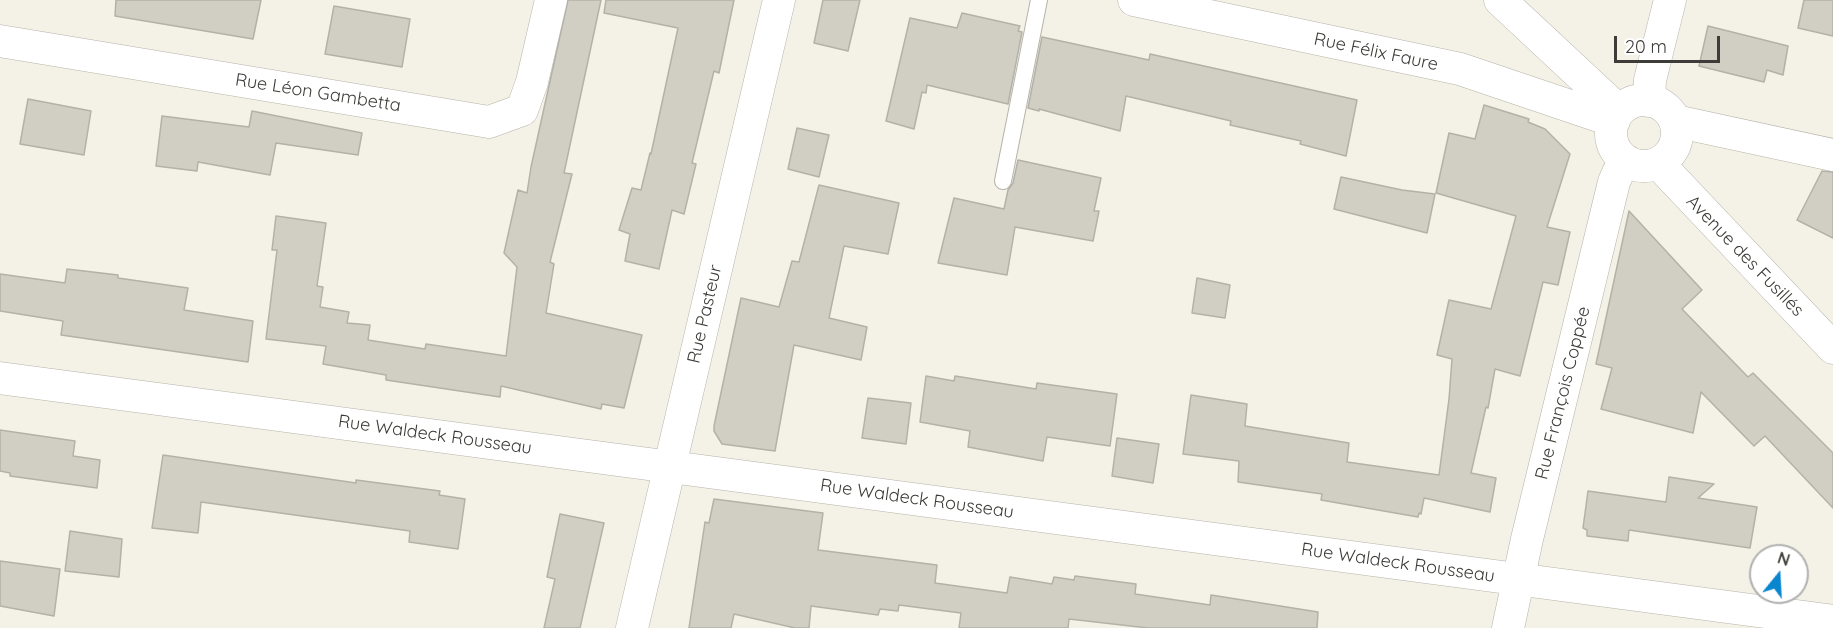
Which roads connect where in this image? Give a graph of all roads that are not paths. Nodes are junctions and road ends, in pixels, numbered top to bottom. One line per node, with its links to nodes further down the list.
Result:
1 (551, 0): 7 (street, Rue Léon Gambetta)
2 (778, 0): 17 (street, Rue Pasteur)
3 (1039, 0): 14 (lane)
4 (1134, 0): 9 (street, Rue Félix Faure)
5 (1500, 0): 9 (street)
6 (1670, 0): 8 (street)
7 (0, 41)
8 (1649, 100): 9 (street); 10 (street)
9 (1616, 116): 12 (street)
10 (1675, 122): 11 (street); 13 (street)
11 (1833, 155)
12 (1627, 161): 13 (street); 18 (street, Rue François Coppée)
13 (1658, 163): 15 (street, Avenue des Fusillés)
14 (1003, 181)
15 (1833, 348)
16 (0, 378): 17 (street, Rue Waldeck Rousseau)
17 (669, 466): 18 (street, Rue Waldeck Rousseau); 20 (street, Rue Pasteur)
18 (1519, 580): 19 (street, Rue Waldeck Rousseau); 21 (street, Rue François Coppée)
19 (1833, 621)
20 (632, 628)
21 (1508, 628)

